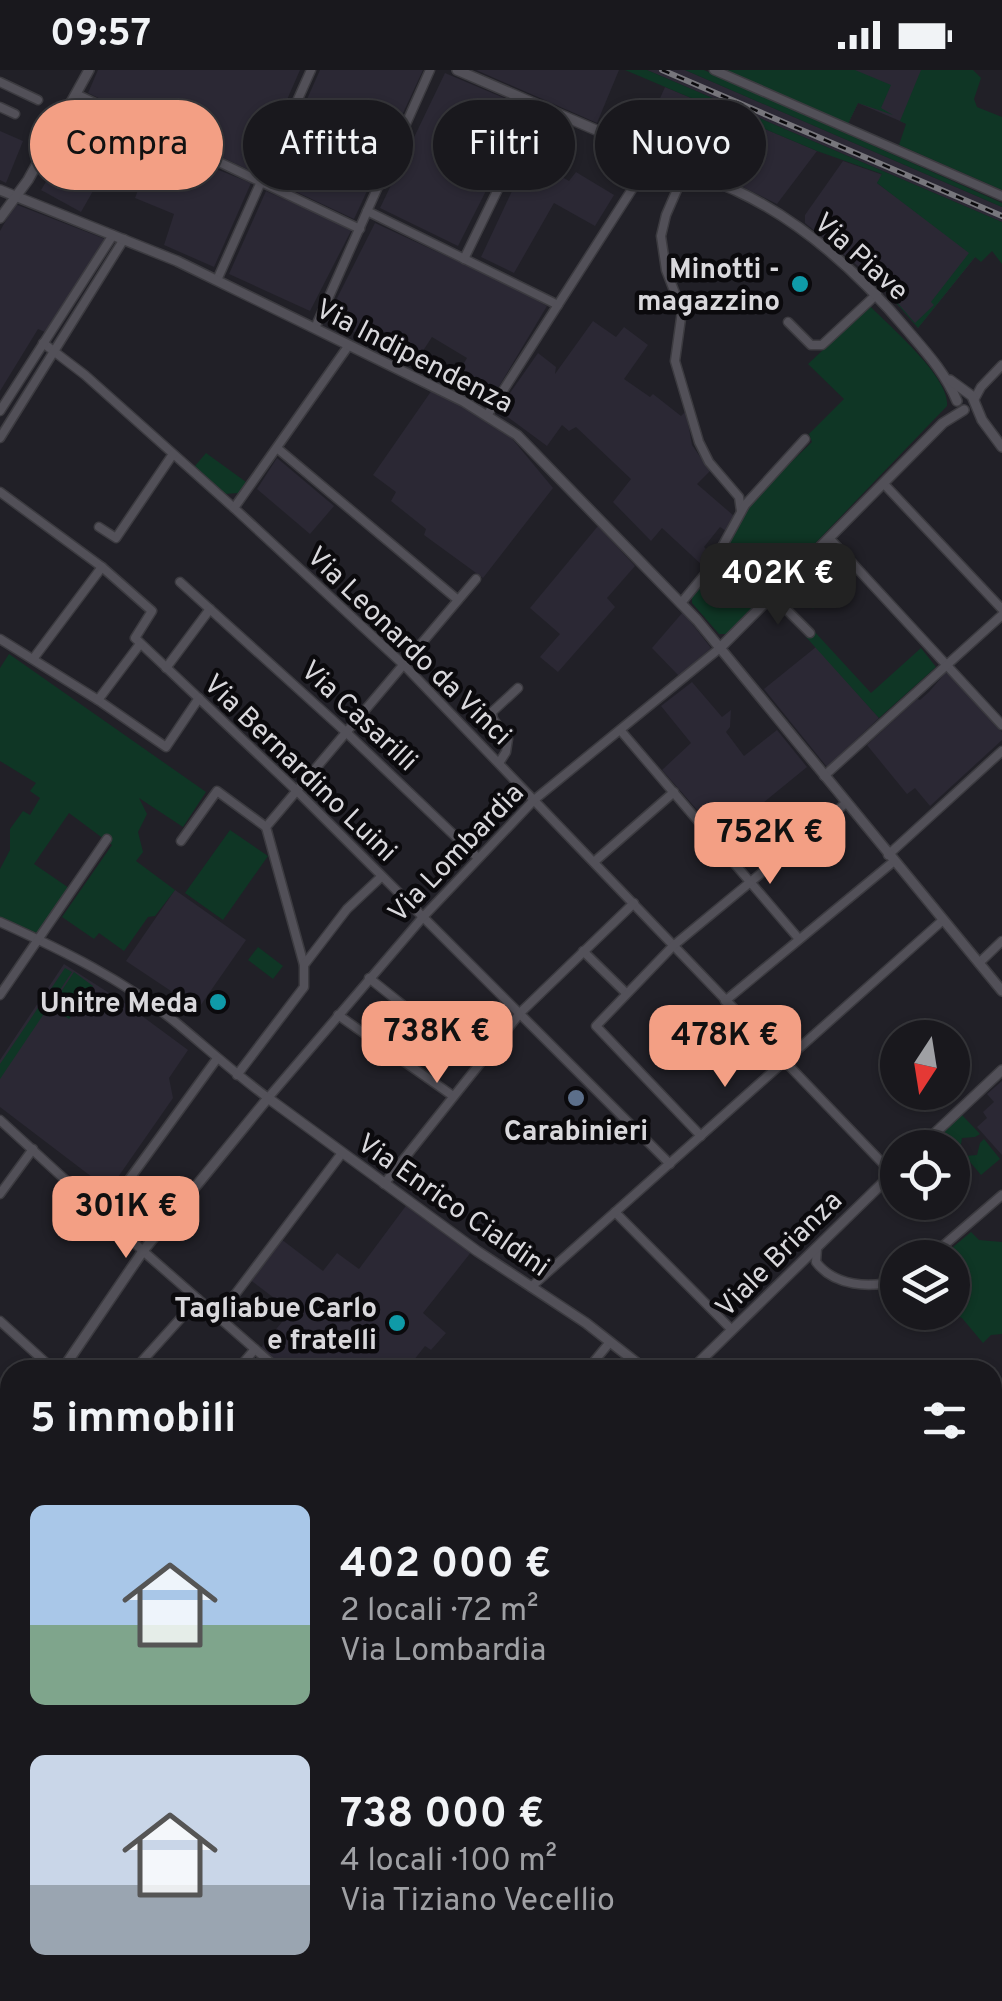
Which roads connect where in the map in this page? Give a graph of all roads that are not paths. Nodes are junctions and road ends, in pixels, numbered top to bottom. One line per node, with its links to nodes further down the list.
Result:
1 (88, 70): 7 (street)
2 (310, 70): 9 (street)
3 (430, 70): 23 (street)
4 (458, 70): 10 (street, Via Piave)
5 (714, 70): 22 (street)
6 (0, 82): 8 (street)
7 (76, 94): 13 (street); 21 (street)
8 (38, 100)
9 (297, 100)
10 (527, 100)
11 (0, 107): 12 (street)
12 (15, 114)
13 (243, 174)
14 (0, 190): 21 (street, Via Indipendenza)
15 (256, 190): 29 (street)
16 (277, 190): 25 (street)
17 (498, 190): 28 (street)
18 (632, 190): 31 (street)
19 (677, 190): 49 (street)
20 (731, 190): 30 (street, Via Piave)
21 (14, 196): 24 (street); 26 (street, Via Indipendenza)
22 (1002, 196)
23 (368, 212): 25 (street); 28 (street)
24 (0, 218)
25 (360, 229): 33 (street)
26 (113, 235): 27 (street, Via Indipendenza); 34 (street)
27 (124, 239): 29 (street, Via Indipendenza); 36 (street)
28 (464, 259): 31 (street)
29 (217, 280): 33 (street, Via Indipendenza)
30 (877, 294): 32 (street); 38 (street, Via Piave)
31 (558, 305): 40 (street)
32 (788, 322)
33 (315, 328): 35 (street, Via Indipendenza)
34 (43, 343): 36 (street, Via Leonardo da Vinci); 39 (street)
35 (349, 345): 40 (street, Via Indipendenza); 44 (street)
36 (55, 350): 41 (street); 45 (street, Via Leonardo da Vinci)
37 (1002, 365): 38 (street)
38 (966, 402): 43 (street, Via Piave); 46 (street, Via Lombardia)
39 (0, 410)
40 (488, 414): 57 (street, Via Indipendenza)
41 (0, 438)
42 (805, 439): 49 (street)
43 (1002, 447)
44 (277, 448): 48 (street); 56 (street)
45 (174, 454): 48 (street, Via Leonardo da Vinci); 50 (street)
46 (884, 484): 51 (street, Via Lombardia); 59 (street)
47 (0, 492): 52 (street)
48 (234, 508): 66 (street, Via Leonardo da Vinci)
49 (741, 511): 57 (street)
50 (99, 526)
51 (830, 538): 55 (street, Via Lombardia); 65 (street)
52 (102, 567): 62 (street); 64 (street)
53 (476, 580): 56 (street)
54 (180, 582): 58 (street, Via Casarilli)
55 (772, 596): 60 (street); 63 (street, Via Lombardia)
56 (458, 600): 66 (street)
57 (681, 603): 63 (street, Via Indipendenza)
58 (210, 609): 67 (street); 73 (street, Via Casarilli)
59 (1002, 612): 65 (street)
60 (810, 633)
61 (0, 638): 64 (street)
62 (140, 644): 67 (street, Via Bernardino Luini); 70 (street)
63 (720, 648): 72 (street, Via Lombardia); 76 (street, Via Indipendenza)
64 (33, 659): 70 (street)
65 (947, 665): 71 (street); 76 (street)
66 (404, 666): 73 (street); 75 (street, Via Leonardo da Vinci)
67 (166, 668): 69 (street, Via Bernardino Luini)
68 (518, 688): 75 (street)
69 (199, 698): 70 (street); 77 (street, Via Bernardino Luini)
70 (98, 700)
71 (1002, 725)
72 (621, 731): 78 (street); 79 (street, Via Lombardia)
73 (348, 734): 77 (street); 84 (street, Via Casarilli)
74 (1002, 751): 85 (street)
75 (499, 763): 79 (street, Via Leonardo da Vinci)
76 (824, 776): 80 (street, Via Indipendenza)
77 (298, 792): 81 (street); 87 (street, Via Bernardino Luini)
78 (674, 792): 86 (street); 88 (street)
79 (534, 800): 84 (street, Via Lombardia); 86 (street, Via Leonardo da Vinci)
80 (846, 802): 85 (street, Via Indipendenza); 88 (street)
81 (266, 828): 83 (street); 99 (street)
82 (106, 839): 93 (street)
83 (181, 841)
84 (478, 856): 90 (street, Via Lombardia)
85 (891, 858): 91 (street, Via Indipendenza); 94 (street)
86 (594, 862): 89 (street, Via Leonardo da Vinci)
87 (381, 876): 90 (street, Via Bernardino Luini); 99 (street)
88 (750, 879): 94 (street); 96 (street)
89 (634, 903): 96 (street, Via Leonardo da Vinci); 97 (street)
90 (423, 917): 100 (street, Via Lombardia); 105 (street, Via Bernardino Luini)
91 (943, 920): 98 (street, Via Indipendenza); 108 (street)
92 (0, 922): 93 (street, Via Enrico Cialdini)
93 (39, 939): 103 (street); 107 (street, Via Enrico Cialdini)
94 (800, 939): 104 (street)
95 (1002, 940): 98 (street)
96 (673, 946): 102 (street); 104 (street, Via Leonardo da Vinci)
97 (583, 950): 102 (street); 105 (street)
98 (979, 963): 101 (street, Via Indipendenza)
99 (304, 965): 111 (street)
100 (370, 978): 106 (street, Via Lombardia); 109 (street)
101 (1002, 991)
102 (626, 993): 116 (street)
103 (0, 995)
104 (725, 1001): 108 (street, Via Leonardo da Vinci)
105 (520, 1012): 109 (street); 120 (street, Via Bernardino Luini)
106 (338, 1014): 112 (street); 113 (street, Via Lombardia)
107 (216, 1060): 111 (street, Via Enrico Cialdini); 126 (street)
108 (784, 1061): 116 (street); 119 (street, Via Leonardo da Vinci)
109 (478, 1065): 112 (street)
110 (1002, 1070): 115 (street)
111 (237, 1074): 113 (street, Via Enrico Cialdini)
112 (453, 1096): 121 (street)
113 (268, 1098): 118 (street, Via Enrico Cialdini); 129 (street, Via Lombardia)
114 (0, 1120): 117 (street)
115 (938, 1130)
116 (701, 1136): 120 (street)
117 (33, 1149): 123 (street); 126 (street)
118 (342, 1153): 121 (street, Via Enrico Cialdini); 135 (street)
119 (880, 1155)
120 (670, 1164): 125 (street)
121 (384, 1184): 133 (street, Via Enrico Cialdini)
122 (880, 1184): 127 (street, Viale Brianza)
123 (0, 1194)
124 (1002, 1195): 128 (street)
125 (615, 1212): 133 (street); 137 (street)
126 (104, 1214): 129 (street)
127 (822, 1240): 130 (street); 131 (street, Viale Brianza)
128 (950, 1240)
129 (143, 1252): 134 (street); 141 (street, Via Lombardia)
130 (823, 1272): 131 (street); 132 (street)
131 (790, 1274): 137 (street, Viale Brianza)
132 (880, 1284)
133 (531, 1287): 138 (street, Via Enrico Cialdini)
134 (198, 1299): 135 (street); 142 (street)
135 (218, 1317): 139 (street)
136 (0, 1321): 140 (street)
137 (732, 1330): 147 (street, Viale Brianza)
138 (610, 1342): 145 (street); 146 (street, Via Enrico Cialdini)
139 (255, 1349): 143 (street); 144 (street)
140 (43, 1360)
141 (69, 1360)
142 (143, 1360)
143 (246, 1360)
144 (268, 1360)
145 (595, 1360)
146 (633, 1360)
147 (702, 1360)

